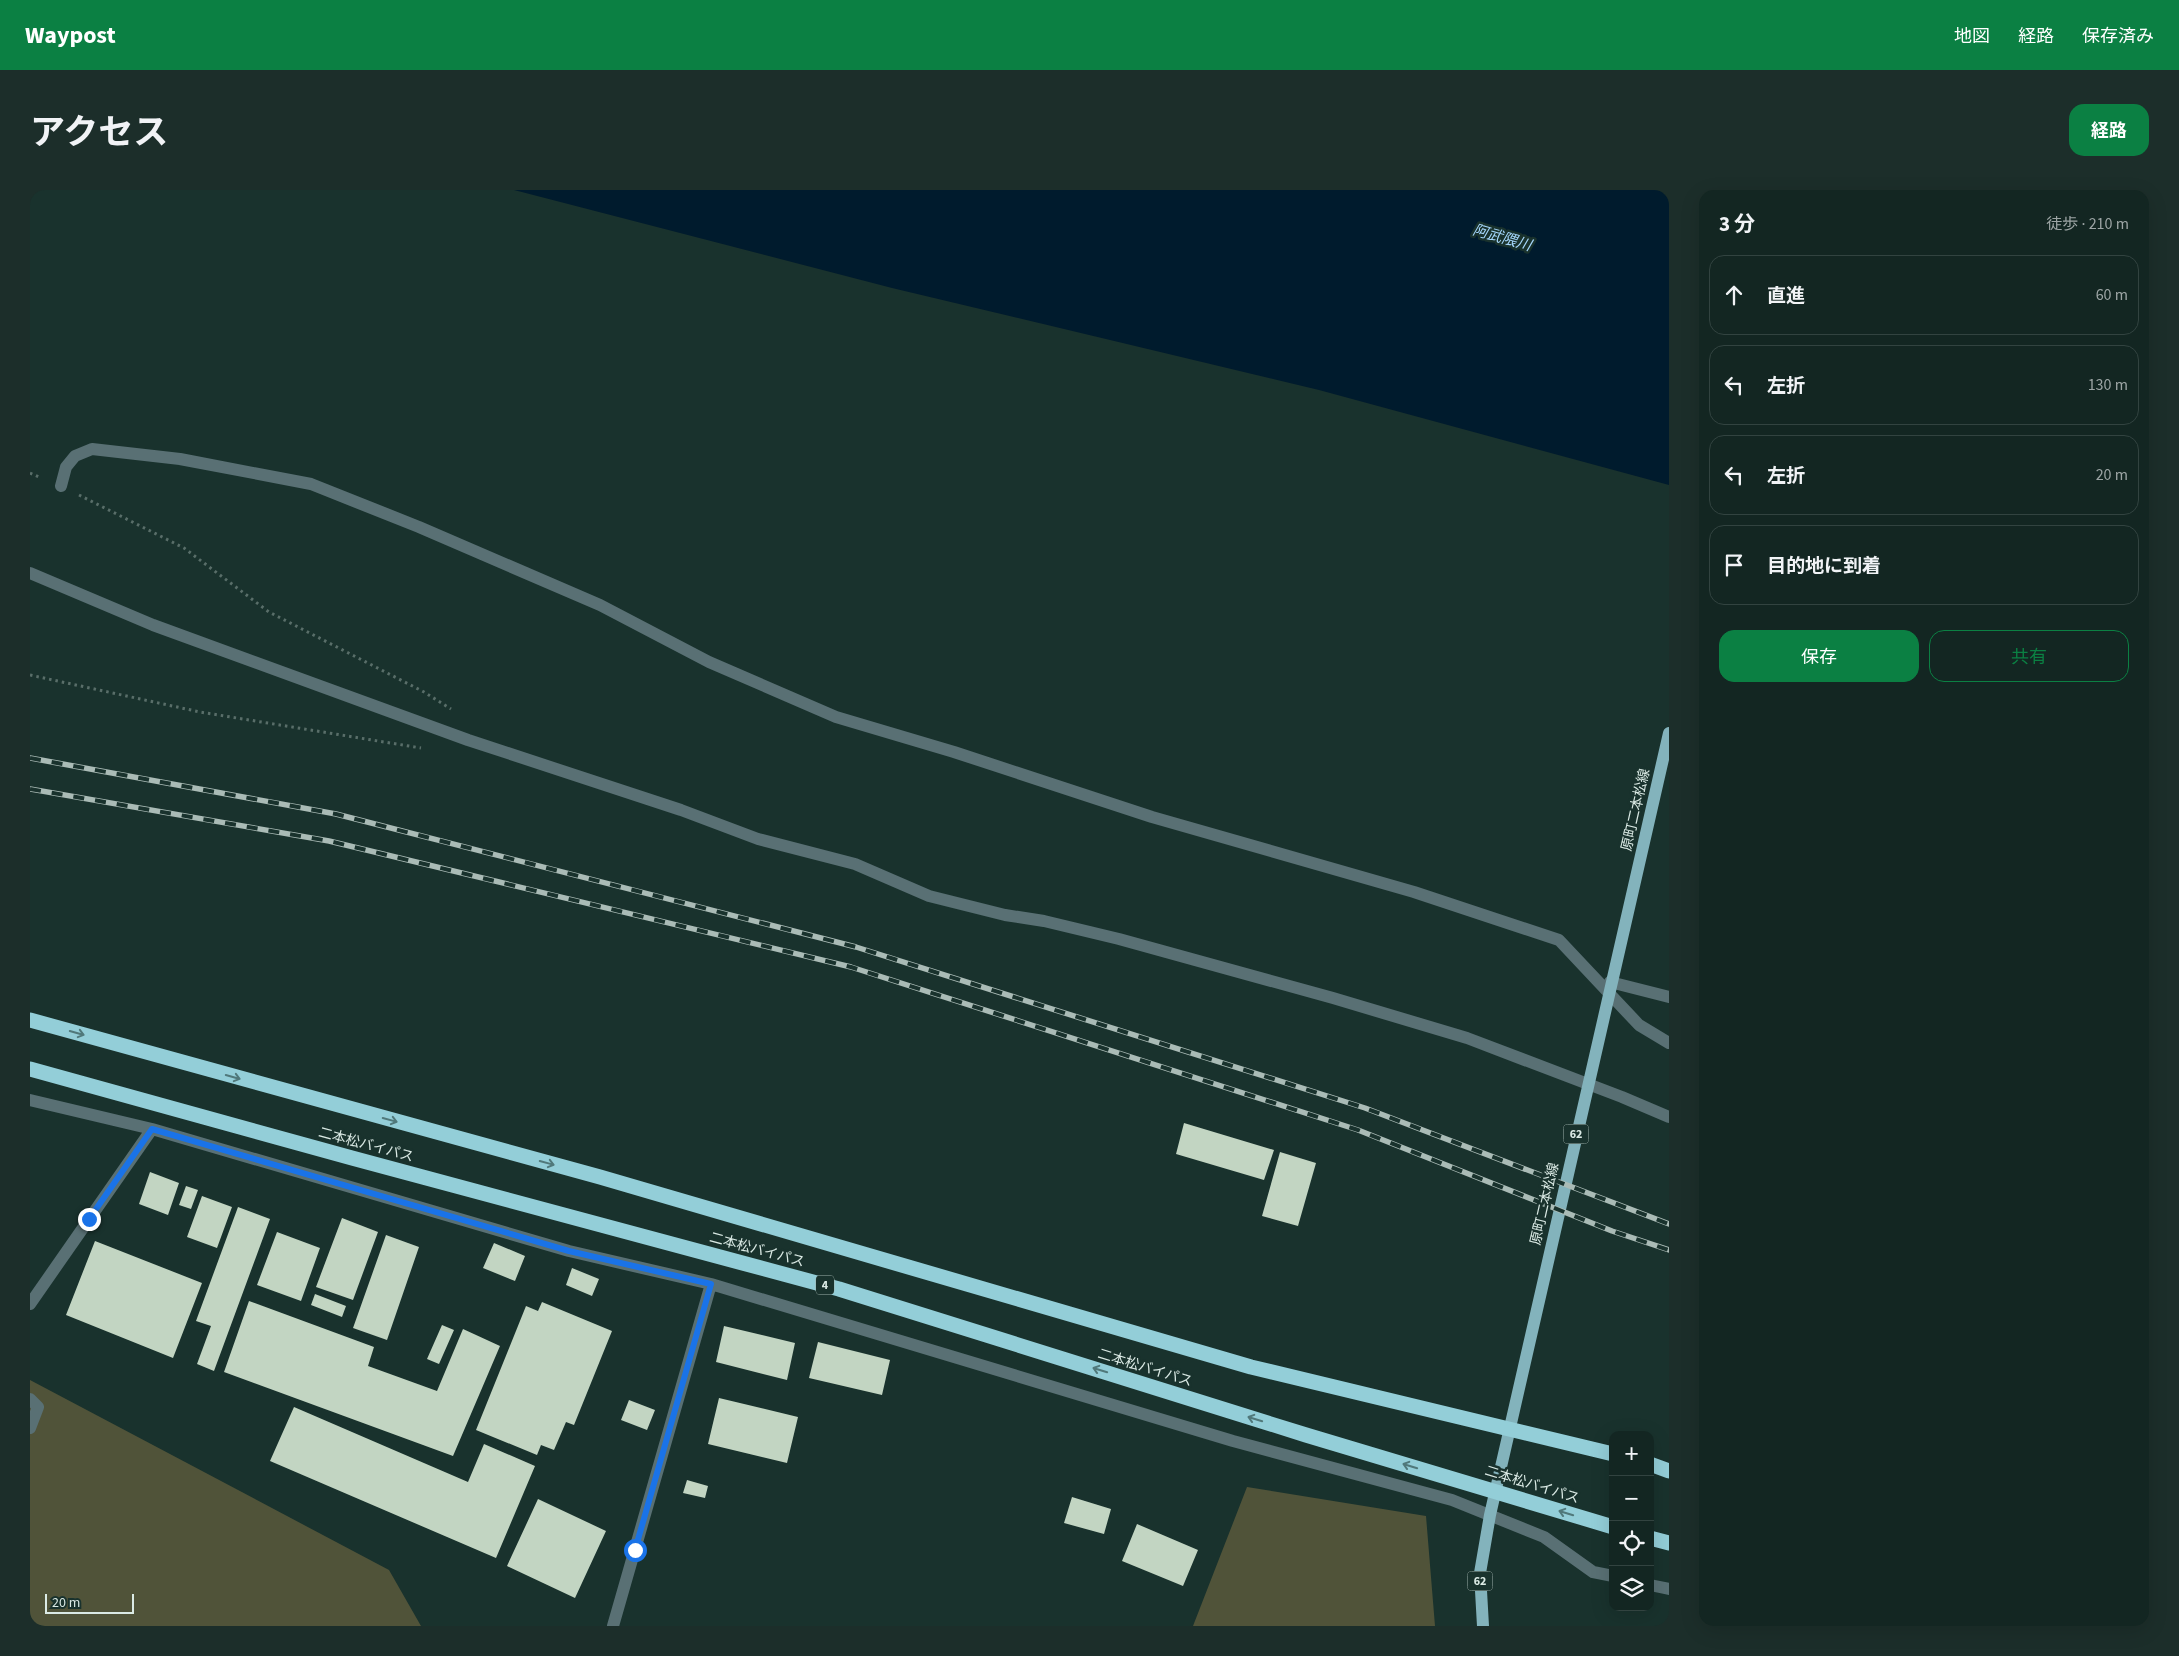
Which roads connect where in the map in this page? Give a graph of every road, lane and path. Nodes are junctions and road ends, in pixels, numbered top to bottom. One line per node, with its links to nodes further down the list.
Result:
1 (61, 486): 7 (street)
2 (30, 573): 10 (street)
3 (1669, 733): 4 (main road, 原町二本松線 / 62)
4 (1610, 982): 5 (street); 26 (main road, 原町二本松線 / 62)
5 (1669, 997)
6 (30, 1020): 16 (highway, 二本松バイパス, one-way to 16)
7 (1669, 1044)
8 (30, 1068): 19 (highway, 二本松バイパス / 4, one-way to 8)
9 (30, 1100): 11 (street)
10 (1669, 1117)
11 (152, 1129): 12 (street); 13 (street)
12 (711, 1284): 22 (street); 25 (street)
13 (30, 1304)
14 (30, 1399): 15 (street)
15 (30, 1428)
16 (1609, 1453)
17 (1654, 1465): 18 (highway)
18 (1669, 1471)
19 (1609, 1525)
20 (1654, 1539): 21 (highway)
21 (1669, 1543)
22 (1609, 1575)
23 (1654, 1586): 24 (street)
24 (1669, 1589)
25 (614, 1626)
26 (1483, 1626)

